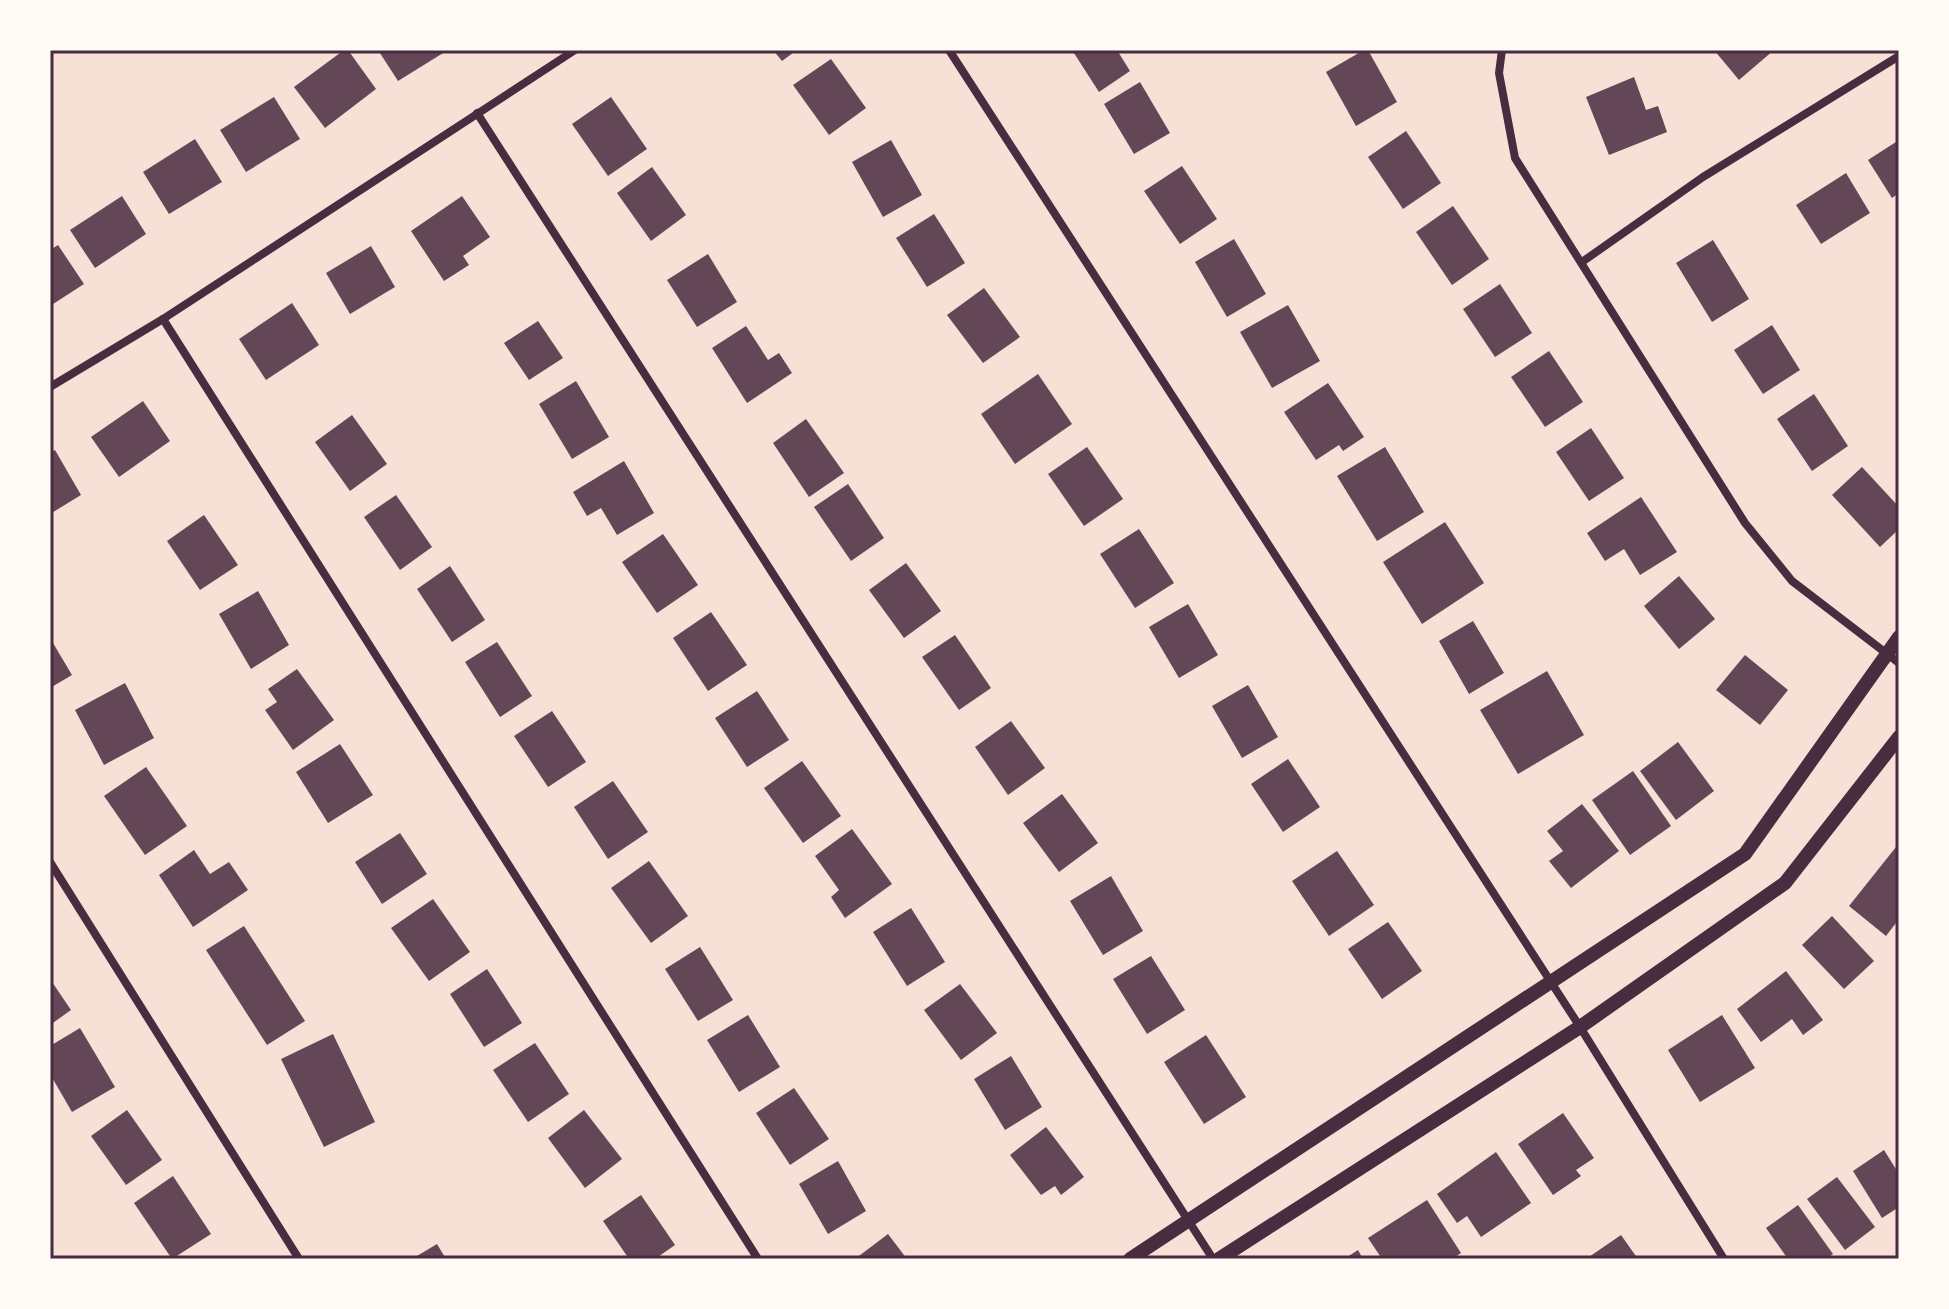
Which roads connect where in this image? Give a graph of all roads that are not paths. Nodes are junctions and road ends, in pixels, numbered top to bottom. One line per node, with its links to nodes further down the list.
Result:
1 (575, 50): 5 (street)
2 (949, 50): 13 (street)
3 (1502, 50): 6 (street)
4 (1899, 56): 6 (street)
5 (477, 113): 7 (street); 15 (street)
6 (1582, 262): 10 (street)
7 (163, 319): 8 (street); 17 (street)
8 (50, 387)
9 (1899, 637): 10 (street)
10 (1893, 658): 13 (street)
11 (1899, 737): 14 (street)
12 (50, 862): 16 (street)
13 (1550, 980): 14 (street); 15 (street)
14 (1580, 1027): 19 (street); 20 (street)
15 (1190, 1220): 18 (street); 19 (street)
16 (299, 1259)
17 (758, 1259)
18 (1130, 1259)
19 (1216, 1259)
20 (1724, 1259)

